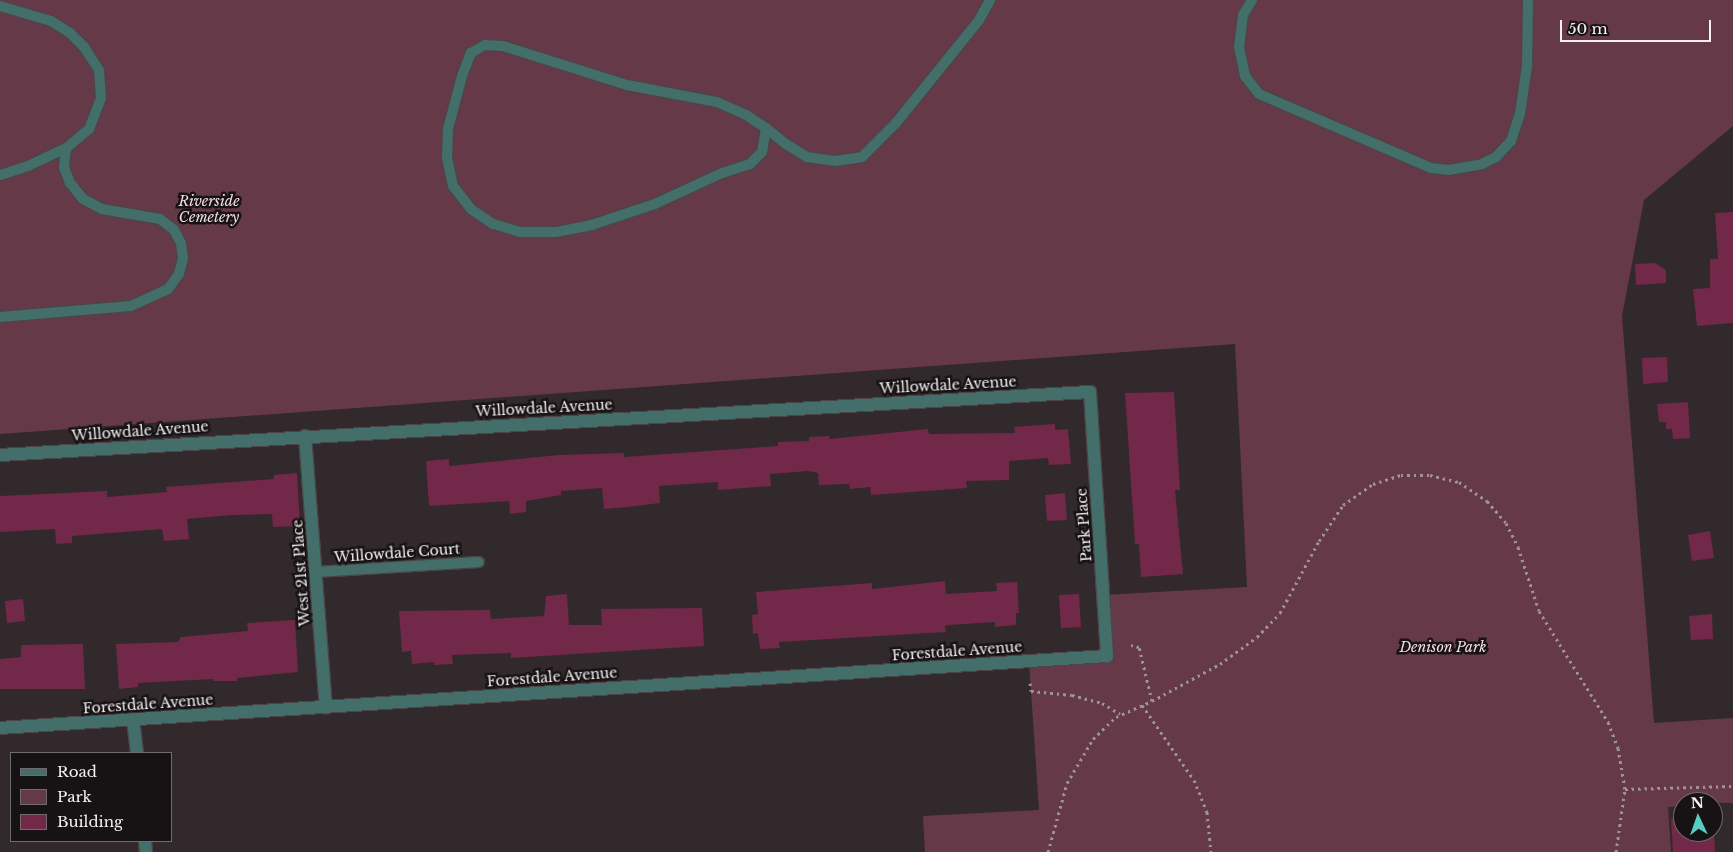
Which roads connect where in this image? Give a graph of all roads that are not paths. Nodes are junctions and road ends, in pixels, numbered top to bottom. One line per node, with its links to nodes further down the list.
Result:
1 (990, 0): 5 (lane)
2 (1252, 0): 3 (lane)
3 (1528, 0)
4 (0, 6): 6 (lane)
5 (766, 128): 5 (lane)
6 (66, 148): 7 (lane); 8 (lane)
7 (0, 175)
8 (0, 316)
9 (1090, 392): 10 (street, Willowdale Avenue); 14 (street, Park Place)
10 (306, 436): 11 (street, Willowdale Avenue); 13 (street, West 21st Place)
11 (0, 455)
12 (480, 562): 13 (lane, Willowdale Court)
13 (316, 572): 15 (street, West 21st Place)
14 (1107, 656): 15 (street, Forestdale Avenue)
15 (326, 707): 16 (street, Forestdale Avenue)
16 (133, 720): 17 (street, Forestdale Avenue); 18 (street)
17 (0, 728)
18 (137, 752)

